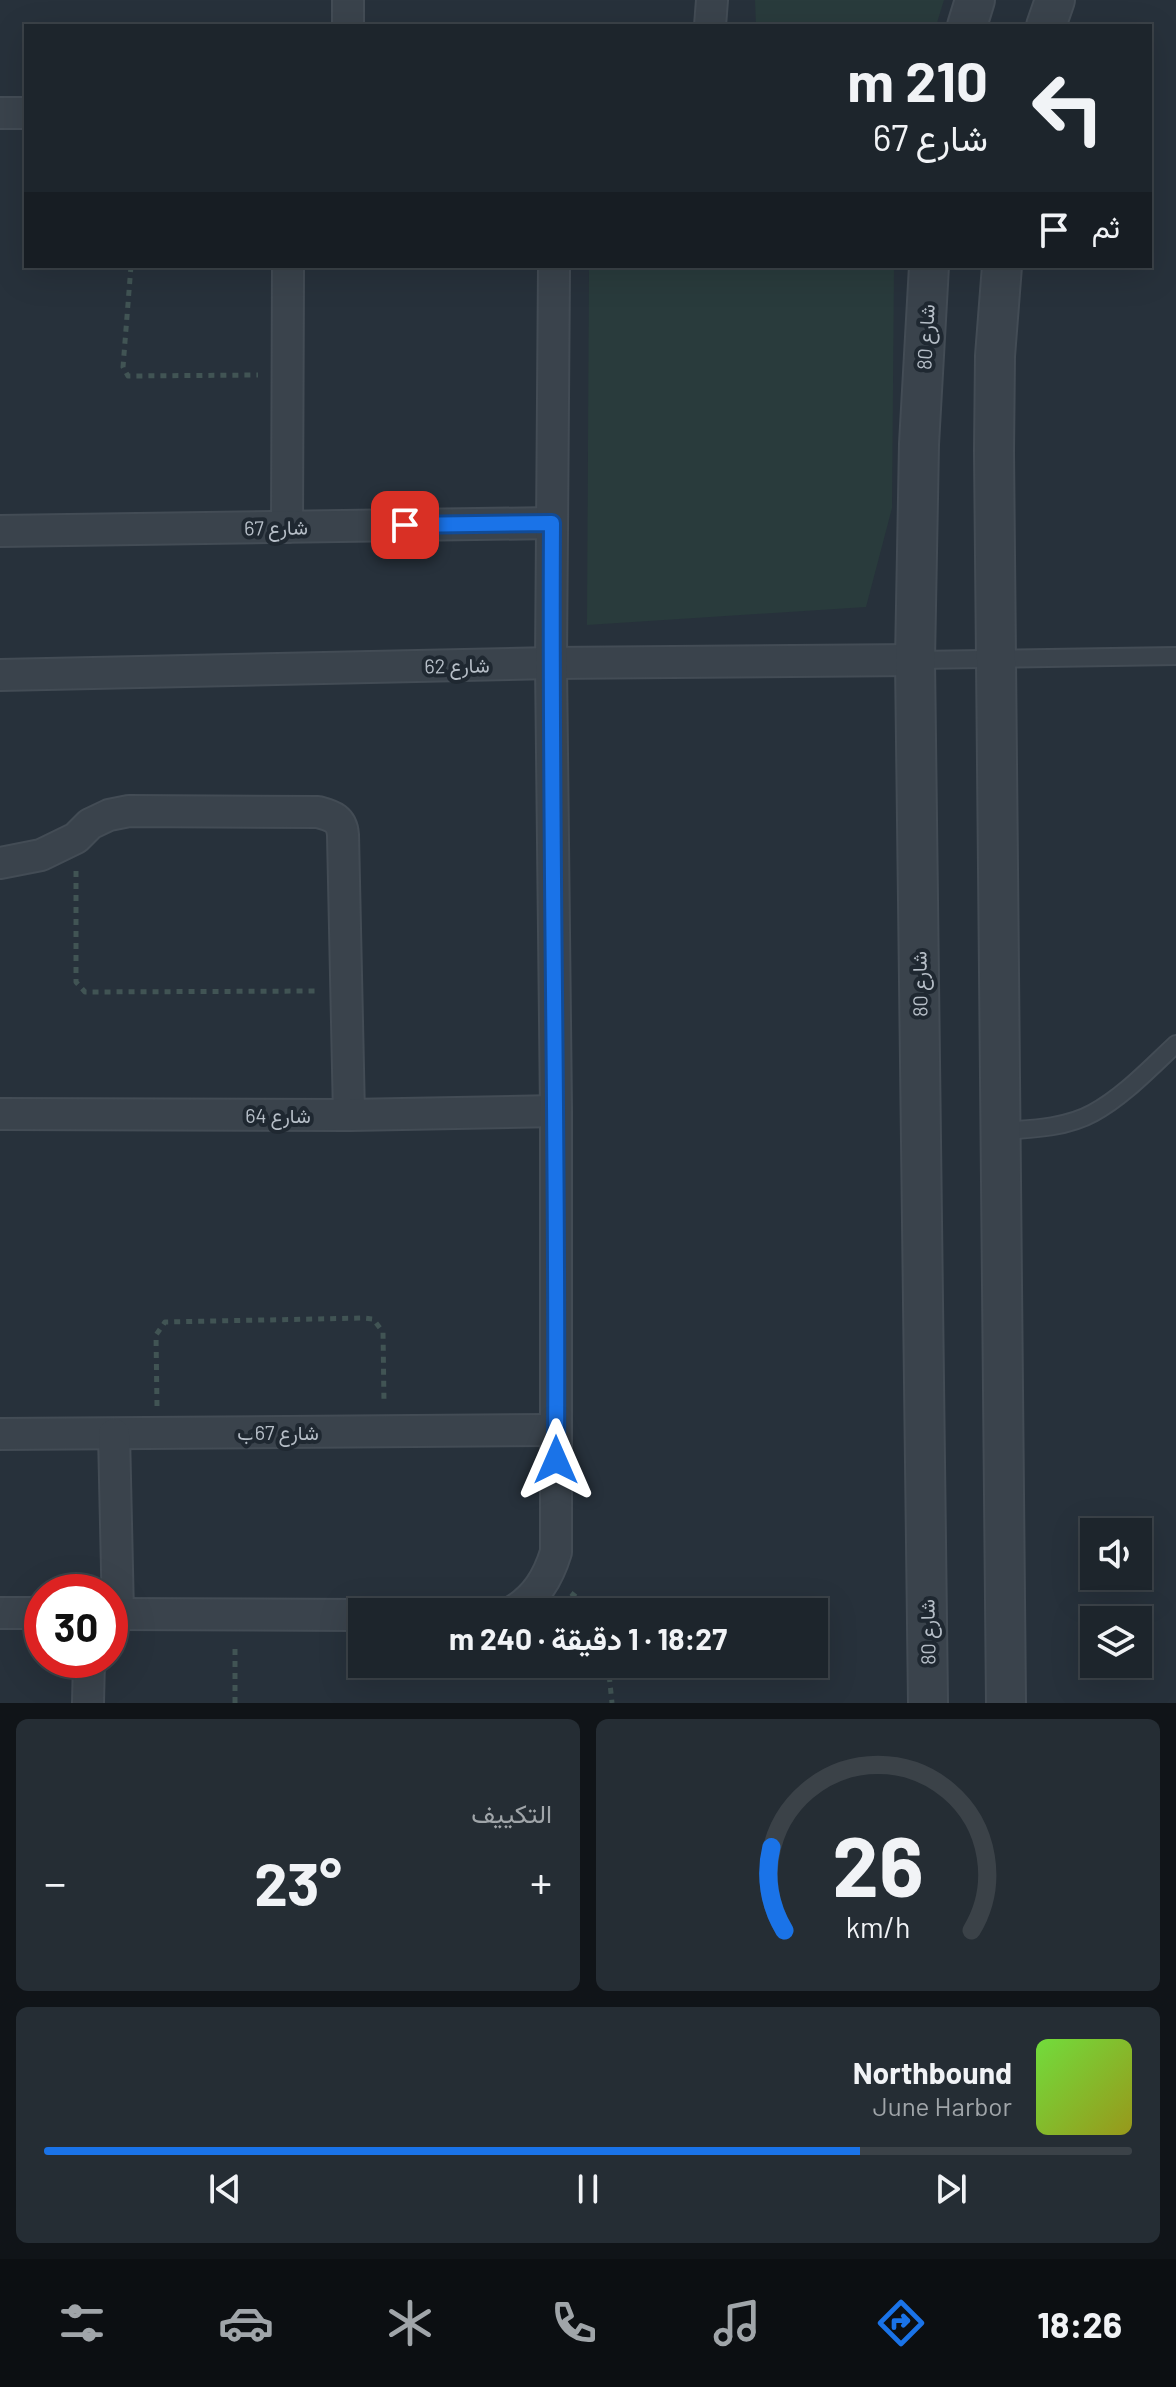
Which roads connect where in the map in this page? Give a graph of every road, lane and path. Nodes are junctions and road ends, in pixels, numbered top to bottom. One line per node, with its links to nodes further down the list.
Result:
1 (348, 0): 5 (street)
2 (712, 0): 6 (street)
3 (975, 0): 7 (street)
4 (1055, 0): 8 (street)
5 (348, 24)
6 (710, 24)
7 (968, 24)
8 (1047, 24)
9 (0, 113): 10 (street)
10 (24, 113)
11 (131, 268): 16 (path)
12 (288, 268): 16 (street)
13 (554, 268): 17 (street)
14 (929, 268): 22 (street, شارع 80)
15 (1002, 268): 21 (street)
16 (287, 375): 18 (street)
17 (552, 523): 18 (street, شارع 67); 23 (street)
18 (287, 527): 19 (street, شارع 67)
19 (0, 531)
20 (1176, 656): 21 (lane)
21 (996, 659): 22 (lane); 32 (street)
22 (915, 660): 23 (street, شارع 62); 50 (street, شارع 80)
23 (551, 663): 24 (street, شارع 62); 29 (street)
24 (0, 675)
25 (76, 838): 26 (street); 27 (path); 27 (street)
26 (0, 863)
27 (346, 991): 31 (street)
28 (1176, 1044): 32 (lane)
29 (556, 1111): 31 (street, شارع 64); 33 (street)
30 (0, 1114): 31 (street, شارع 64)
31 (349, 1115)
32 (1000, 1131): 51 (street)
33 (556, 1430): 34 (street, شارع 67ب); 39 (street)
34 (384, 1431): 35 (street, شارع 67ب); 35 (path)
35 (158, 1433): 37 (street, شارع 67ب)
36 (0, 1434): 37 (street, شارع 67ب)
37 (114, 1434): 38 (street)
38 (114, 1574)
39 (531, 1598)
40 (0, 1613): 41 (street)
41 (24, 1613)
42 (128, 1614): 43 (street)
43 (236, 1614): 44 (street); 48 (path)
44 (348, 1615)
45 (89, 1678): 47 (street)
46 (609, 1678): 49 (path)
47 (88, 1703)
48 (235, 1703)
49 (612, 1703)
50 (928, 1703)
51 (1006, 1703)

